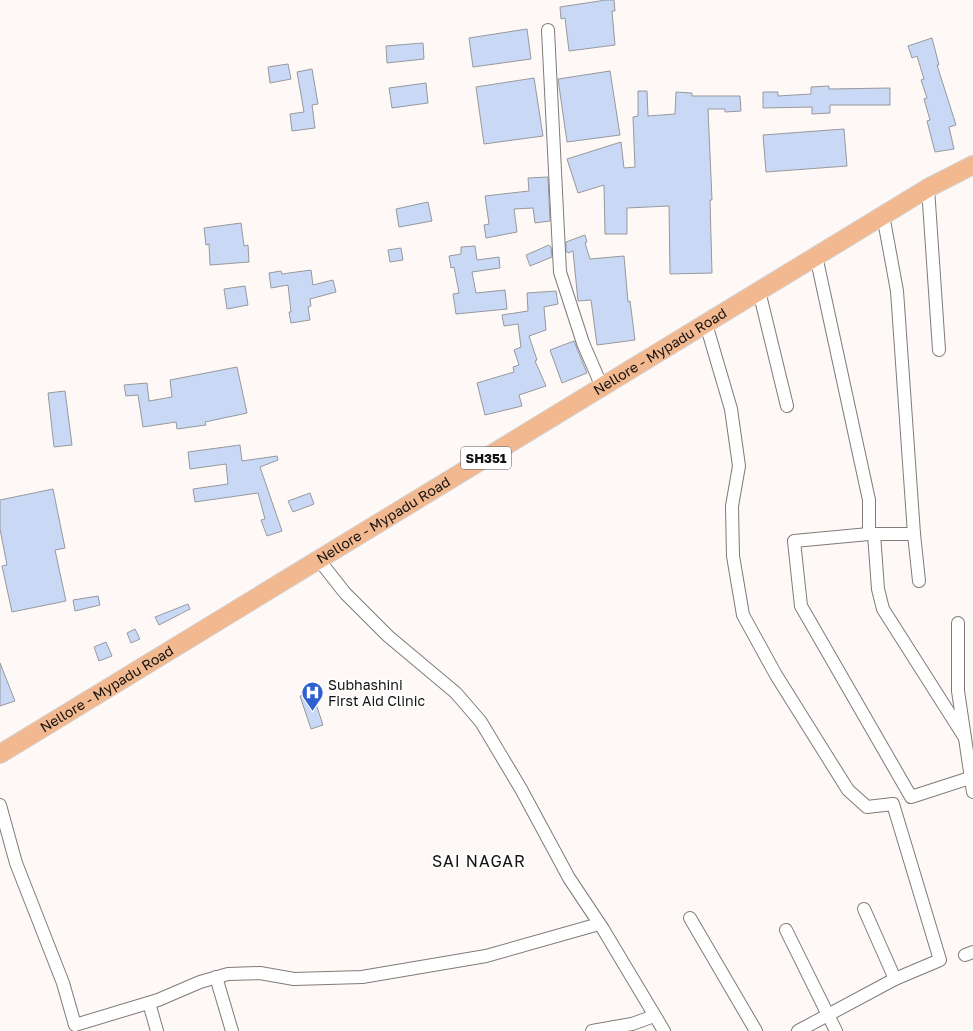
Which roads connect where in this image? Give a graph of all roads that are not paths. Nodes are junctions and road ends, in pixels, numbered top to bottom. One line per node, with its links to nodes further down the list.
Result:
1 (548, 30): 9 (street)
2 (973, 165): 3 (main road, Nellore - Mypadu Road / SH351)
3 (928, 188): 4 (main road, Nellore - Mypadu Road / SH351); 8 (street)
4 (883, 215): 5 (main road, Nellore - Mypadu Road / SH351); 12 (street)
5 (816, 256): 6 (main road, Nellore - Mypadu Road / SH351); 11 (street)
6 (759, 291): 7 (main road, Nellore - Mypadu Road / SH351); 10 (street)
7 (706, 324): 9 (main road, Nellore - Mypadu Road / SH351); 26 (street)
8 (939, 350)
9 (602, 387): 13 (main road, Nellore - Mypadu Road / SH351)
10 (788, 406)
11 (871, 534): 12 (street); 16 (street); 18 (street)
12 (914, 534): 14 (street)
13 (319, 560): 17 (main road, Nellore - Mypadu Road / SH351); 23 (street)
14 (919, 581)
15 (958, 623): 16 (street)
16 (965, 738): 18 (street)
17 (0, 754)
18 (972, 778): 19 (street)
19 (973, 792)
20 (0, 805): 30 (street)
21 (864, 909): 26 (street)
22 (690, 918): 35 (street)
23 (599, 924): 25 (street); 29 (street)
24 (786, 930): 28 (street)
25 (216, 977): 27 (street); 32 (street)
26 (895, 979): 28 (street)
27 (149, 1003): 30 (street); 31 (street)
28 (828, 1015): 36 (street); 37 (street)
29 (654, 1016): 33 (street); 34 (street)
30 (76, 1028)
31 (157, 1031)
32 (232, 1031)
33 (592, 1031)
34 (664, 1031)
35 (756, 1031)
36 (798, 1031)
37 (836, 1031)

